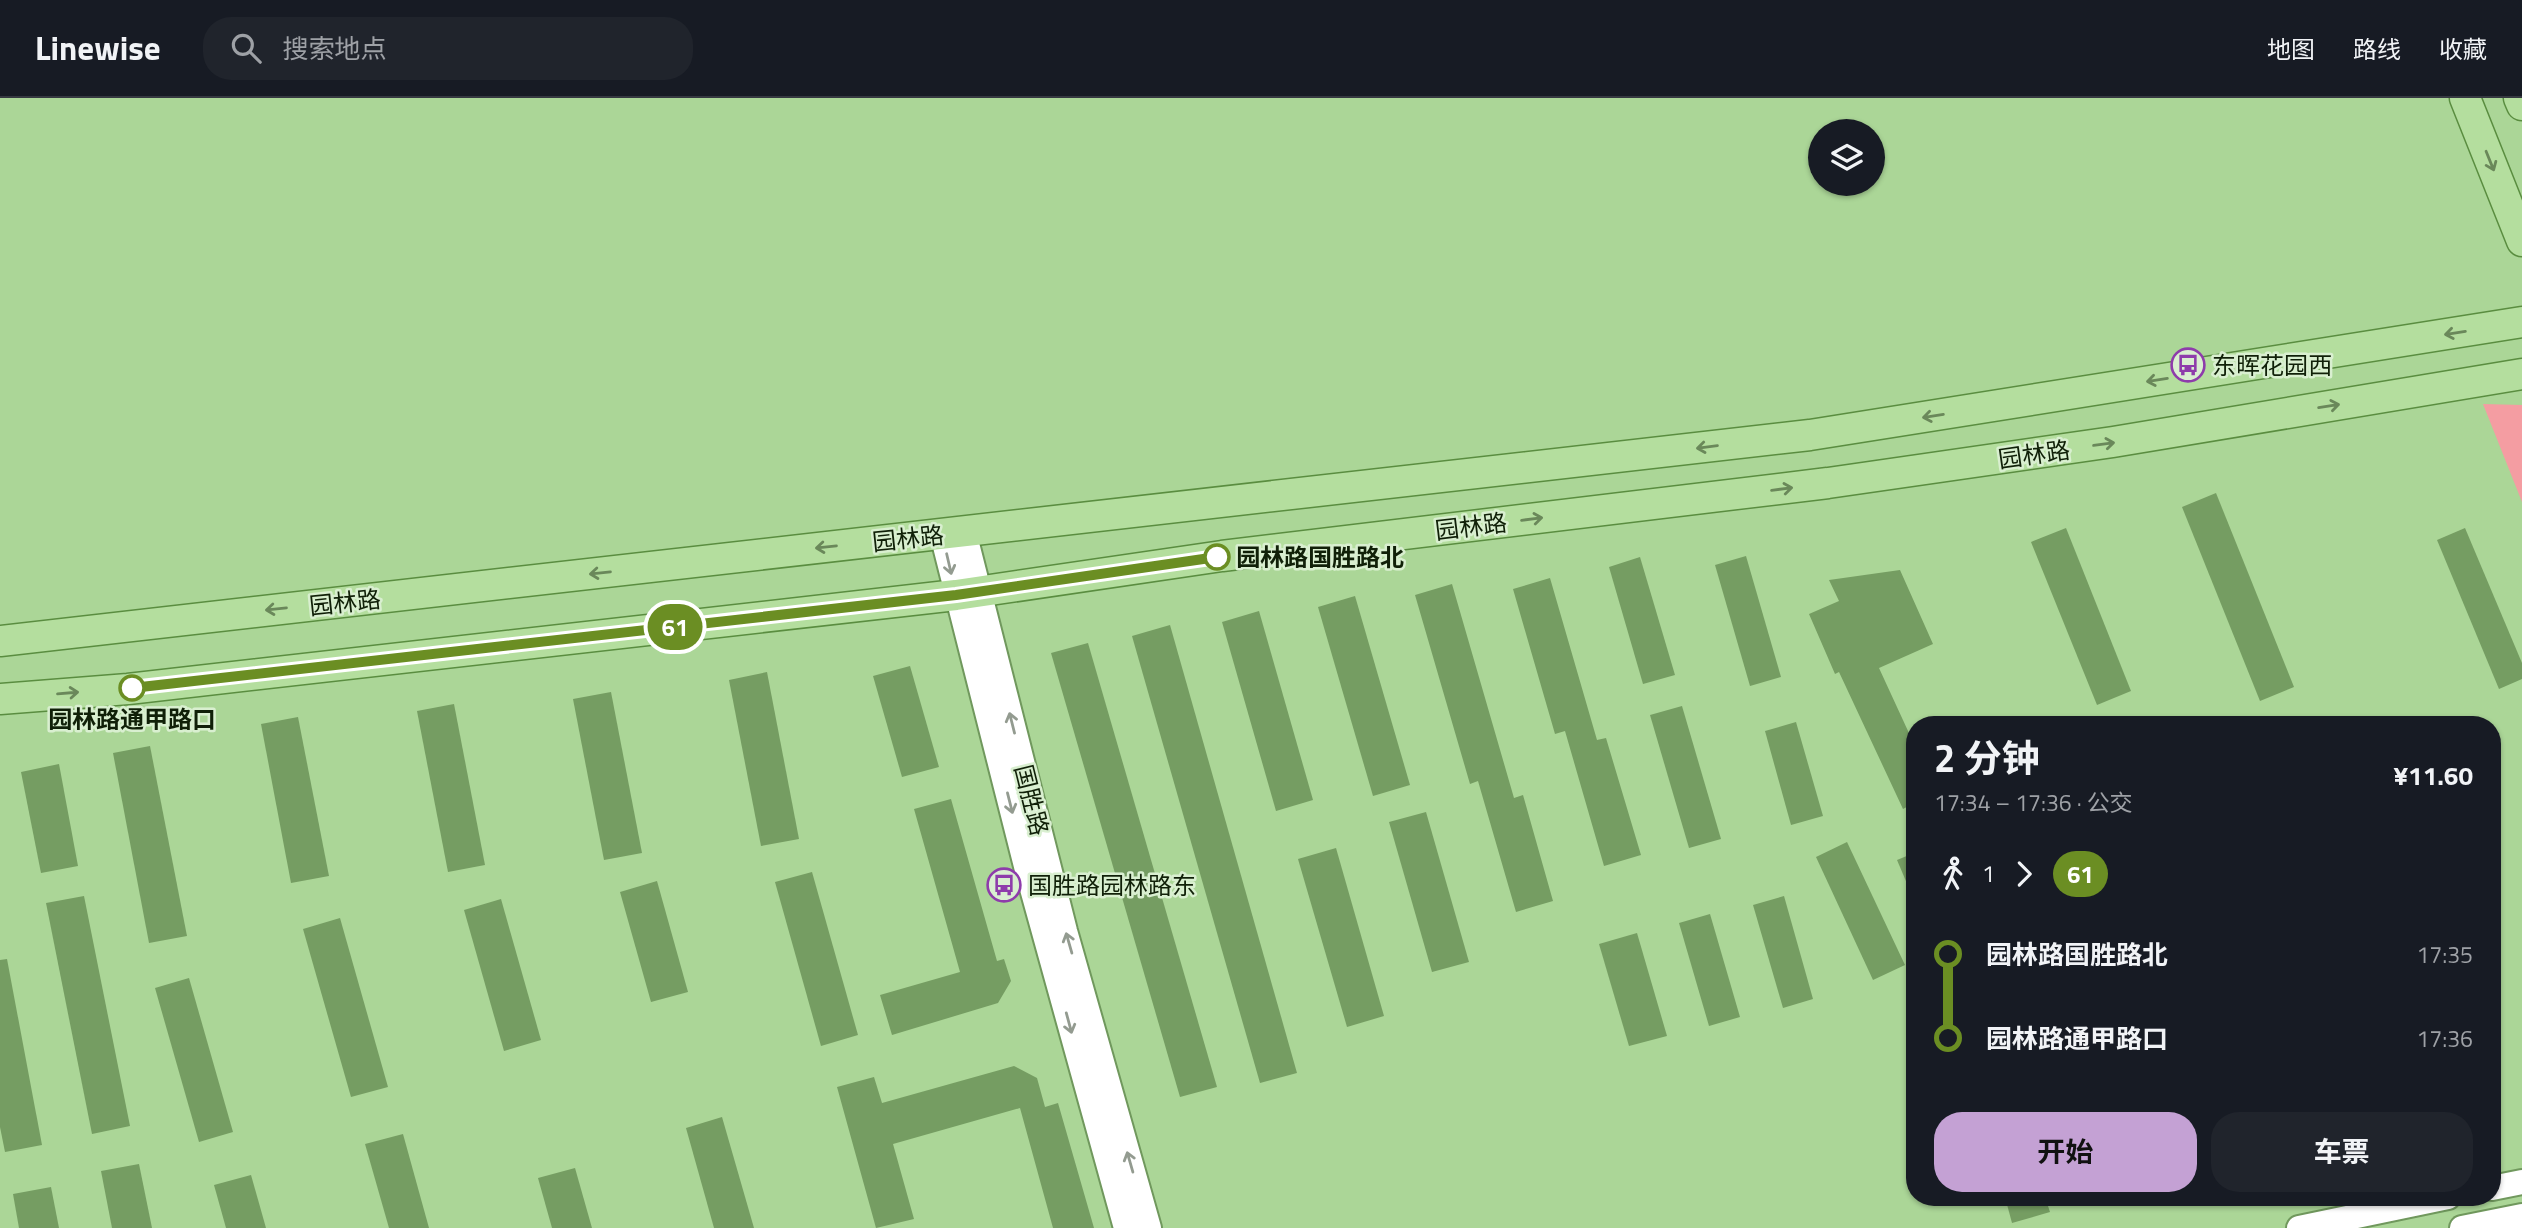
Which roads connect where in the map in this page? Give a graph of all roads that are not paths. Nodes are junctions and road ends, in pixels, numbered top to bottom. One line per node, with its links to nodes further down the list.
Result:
1 (2465, 98): 4 (main road, one-way to 4)
2 (2519, 98): 3 (main road)
3 (2522, 105)
4 (2522, 241)
5 (2522, 323): 7 (main road, 园林路, one-way to 7)
6 (2522, 374): 8 (main road, 园林路, one-way to 6)
7 (953, 533): 8 (street, 国胜路); 9 (main road, 园林路, one-way to 9)
8 (967, 593): 10 (main road, 园林路, one-way to 8); 15 (street, 国胜路, one-way to 15); 16 (street, 国胜路, one-way to 8)
9 (0, 640)
10 (0, 699)
11 (2522, 1182): 12 (street)
12 (2501, 1186)
13 (2405, 1206): 17 (street)
14 (2522, 1216): 18 (street)
15 (1126, 1228)
16 (1149, 1228)
17 (2299, 1228)
18 (2462, 1228)

